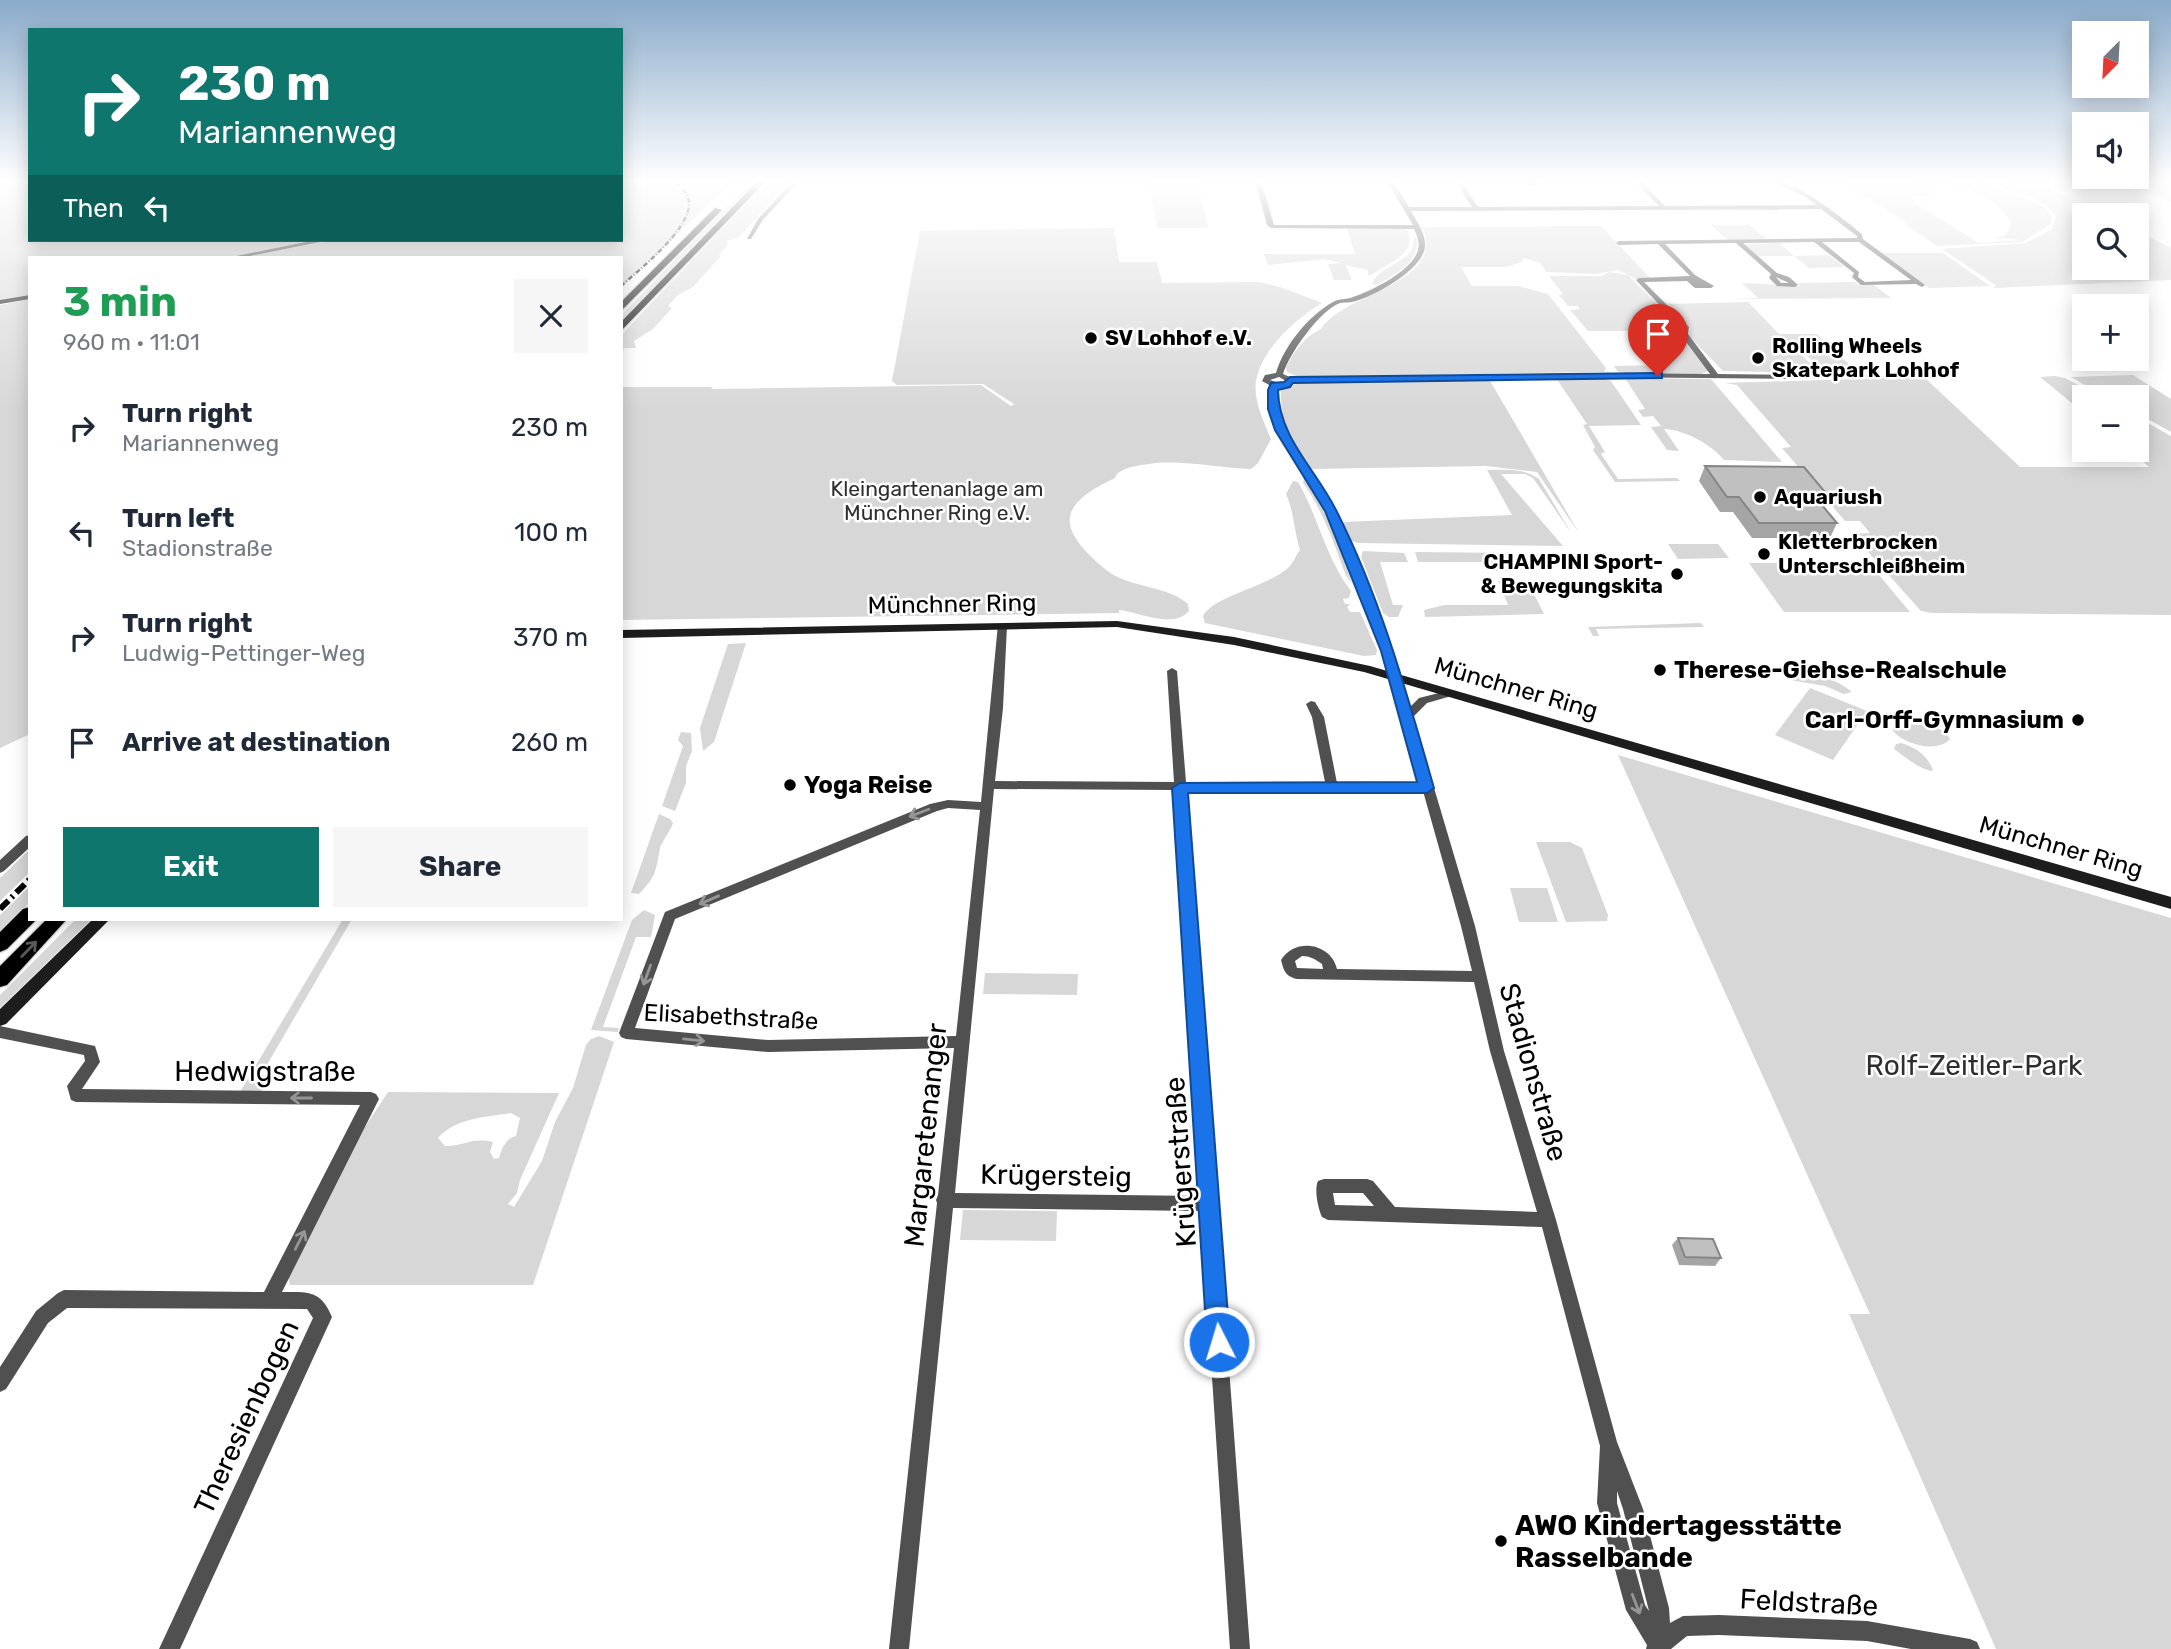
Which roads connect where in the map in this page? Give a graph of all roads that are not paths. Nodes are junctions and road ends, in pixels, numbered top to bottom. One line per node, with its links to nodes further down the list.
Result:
1 (672, 257): 11 (main road)
2 (689, 257): 12 (main road)
3 (1417, 257): 15 (street, Stadionstraße)
4 (1673, 257): 13 (street)
5 (1755, 257): 8 (street)
6 (1836, 257): 7 (street)
7 (1883, 257)
8 (1775, 274)
9 (28, 297): 10 (main road)
10 (0, 302)
11 (623, 306)
12 (623, 326)
13 (1716, 377): 14 (street); 15 (street)
14 (1805, 377)
15 (1277, 380): 19 (street, Stadionstraße)
16 (1002, 626): 17 (main road, Münchner Ring); 19 (main road, Münchner Ring); 23 (street, Margaretenanger)
17 (623, 634)
18 (1172, 671): 25 (street, Krügerstraße)
19 (1396, 677): 20 (main road, Münchner Ring); 22 (street, Stadionstraße)
20 (1451, 693): 22 (street); 32 (main road, Münchner Ring)
21 (1311, 704): 24 (street)
22 (1408, 716): 26 (street, Stadionstraße)
23 (988, 785): 25 (street); 27 (street, Margaretenanger)
24 (1332, 787): 25 (street); 26 (street)
25 (1180, 788): 44 (street, Krügerstraße)
26 (1427, 788): 38 (street, Stadionstraße)
27 (986, 806): 42 (street, Margaretenanger); 42 (street, Elisabethstraße, one-way to 42)
28 (28, 841): 29 (street)
29 (16, 852): 30 (street); 31 (street)
30 (0, 853)
31 (0, 868)
32 (2171, 903)
33 (28, 916): 36 (main road)
34 (56, 921): 39 (main road, one-way to 34)
35 (100, 921): 40 (main road)
36 (0, 944)
37 (1331, 975): 38 (street)
38 (1478, 976): 46 (street, Stadionstraße)
39 (0, 979)
40 (0, 1019)
41 (0, 1032): 47 (street, Hedwigstraße, one-way to 41)
42 (961, 1042): 43 (street, Margaretenanger)
43 (944, 1200): 44 (street, Krügersteig); 51 (street, Margaretenanger)
44 (1209, 1204): 52 (street, Krügerstraße)
45 (1391, 1214): 46 (street)
46 (1548, 1220): 49 (street, Stadionstraße)
47 (269, 1301): 48 (street, Theresienbogen); 50 (street, Theresienbogen)
48 (0, 1383)
49 (1657, 1648): 53 (street, Feldstraße)
50 (169, 1649)
51 (899, 1649)
52 (1240, 1649)
53 (1970, 1649)

